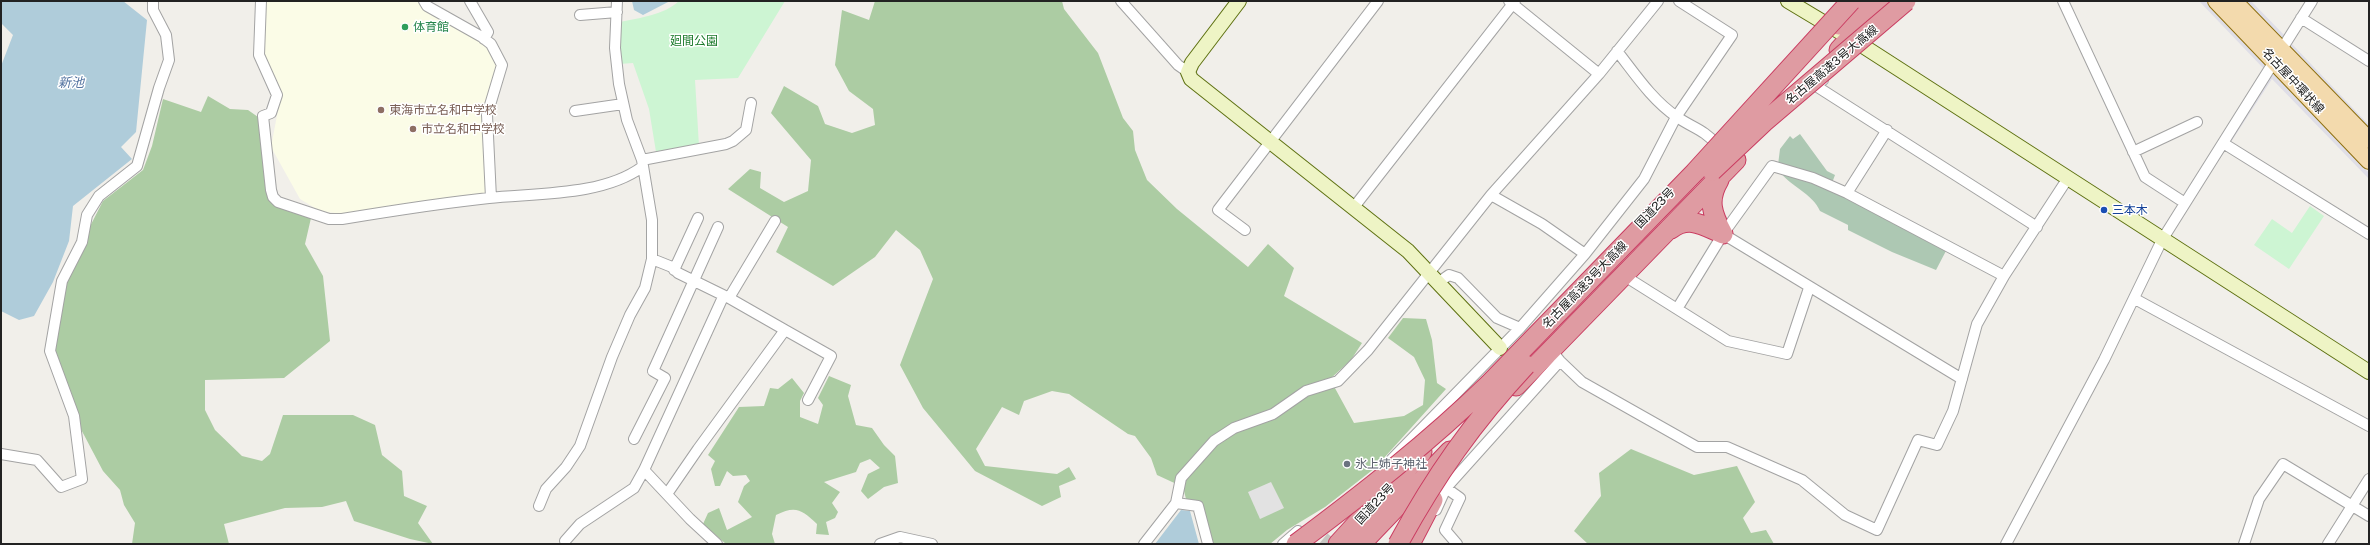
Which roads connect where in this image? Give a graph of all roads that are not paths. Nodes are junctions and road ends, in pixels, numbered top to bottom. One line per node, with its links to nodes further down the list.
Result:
1 (153, 1): 82 (street)
2 (261, 1): 50 (street)
3 (470, 1): 27 (street)
4 (617, 1): 22 (street)
5 (1121, 1): 31 (street)
6 (1239, 1): 31 (street)
7 (1378, 1): 40 (street)
8 (1658, 1): 28 (street)
9 (1679, 1): 36 (street)
10 (1788, 1): 26 (street)
11 (1865, 1): 25 (highway, 国道23号)
12 (1887, 1): 25 (highway, 国道23号)
13 (1898, 1): 25 (highway)
14 (1906, 1): 83 (highway, 名古屋高速3号大高線, bridge)
15 (1914, 1): 25 (street)
16 (2062, 1): 43 (street)
17 (2216, 1): 29 (main road, 名古屋中環状線)
18 (2234, 1): 29 (main road, 名古屋中環状線)
19 (2312, 1): 24 (street)
20 (1512, 2): 32 (street); 52 (street)
21 (429, 3): 27 (street)
22 (617, 12): 23 (street); 34 (street)
23 (580, 15)
24 (2301, 18): 29 (street); 30 (street)
25 (1854, 22): 26 (street); 26 (highway, 国道23号); 38 (street); 46 (highway, 国道23号); 47 (street); 101 (highway, 名古屋高速3号大高線, bridge)
26 (1834, 29): 42 (highway, 国道23号)
27 (484, 39): 50 (street)
28 (1617, 51): 32 (street); 36 (street)
29 (2277, 55): 39 (main road, 名古屋中環状線); 41 (street); 44 (main road, 名古屋中環状線)
30 (2369, 61)
31 (1188, 72): 40 (street)
32 (1599, 74): 49 (street)
33 (751, 103): 45 (street)
34 (623, 104): 35 (street); 45 (street)
35 (575, 111)
36 (1676, 117): 42 (street); 62 (street)
37 (2196, 122): 43 (street)
38 (1887, 130): 48 (street); 56 (street)
39 (2369, 140)
40 (1269, 141): 52 (street); 57 (street)
41 (2223, 143): 51 (street); 59 (street)
42 (1716, 144): 94 (highway, 国道23号)
43 (2133, 152): 51 (street)
44 (2369, 161)
45 (642, 163): 50 (street); 63 (street)
46 (1724, 172): 58 (highway); 60 (highway, 国道23号)
47 (2068, 178): 56 (street); 61 (street)
48 (1847, 192): 58 (street); 66 (street)
49 (1491, 195): 62 (street); 67 (street)
50 (491, 198)
51 (2185, 203): 61 (street)
52 (1354, 207): 67 (street)
53 (698, 218): 64 (street)
54 (775, 220): 70 (street)
55 (718, 227): 68 (street)
56 (2038, 227): 66 (street)
57 (1245, 230)
58 (1723, 234): 60 (highway); 69 (street); 72 (street)
59 (2369, 234)
60 (1659, 238): 65 (highway, 国道23号)
61 (2162, 240): 71 (street); 77 (street)
62 (1585, 254): 73 (street)
63 (652, 259): 64 (street); 89 (street)
64 (674, 270): 68 (street)
65 (1623, 275): 72 (street); 76 (highway, 国道23号)
66 (2004, 276): 78 (street)
67 (1434, 278): 73 (street); 75 (street); 88 (street)
68 (693, 280): 70 (street); 81 (street)
69 (1809, 288): 72 (street); 78 (street)
70 (726, 297): 74 (street); 84 (street)
71 (2135, 299): 80 (street); 108 (street)
72 (1677, 309)
73 (1520, 328): 75 (street)
74 (786, 330): 79 (street); 87 (street)
75 (1500, 348): 92 (street)
76 (1556, 356): 78 (street); 83 (highway, 国道23号); 86 (street)
77 (2369, 372)
78 (1962, 379)
79 (808, 400)
80 (2369, 426)
81 (634, 439)
82 (1, 454)
83 (1439, 466): 102 (highway, 国道23号); 103 (highway); 104 (highway, 名古屋高速3号大高線, bridge); 105 (highway, bridge)
84 (644, 470): 87 (street); 93 (street)
85 (2369, 479): 90 (street)
86 (1446, 488): 106 (street); 107 (street)
87 (667, 494): 95 (street)
88 (1176, 503): 98 (street); 99 (street)
89 (539, 506)
90 (2352, 506): 91 (street); 109 (street); 110 (street)
91 (2369, 516)
92 (1309, 523): 94 (street); 100 (street)
93 (565, 541)
94 (1331, 542)
95 (717, 544)
96 (880, 544): 97 (street)
97 (932, 544)
98 (1144, 544)
99 (1208, 544)
100 (1282, 544)
101 (1296, 544)
102 (1361, 544)
103 (1372, 544)
104 (1398, 544)
105 (1410, 544)
106 (1420, 544)
107 (1457, 544)
108 (2006, 544)
109 (2244, 544)
110 (2328, 544)

